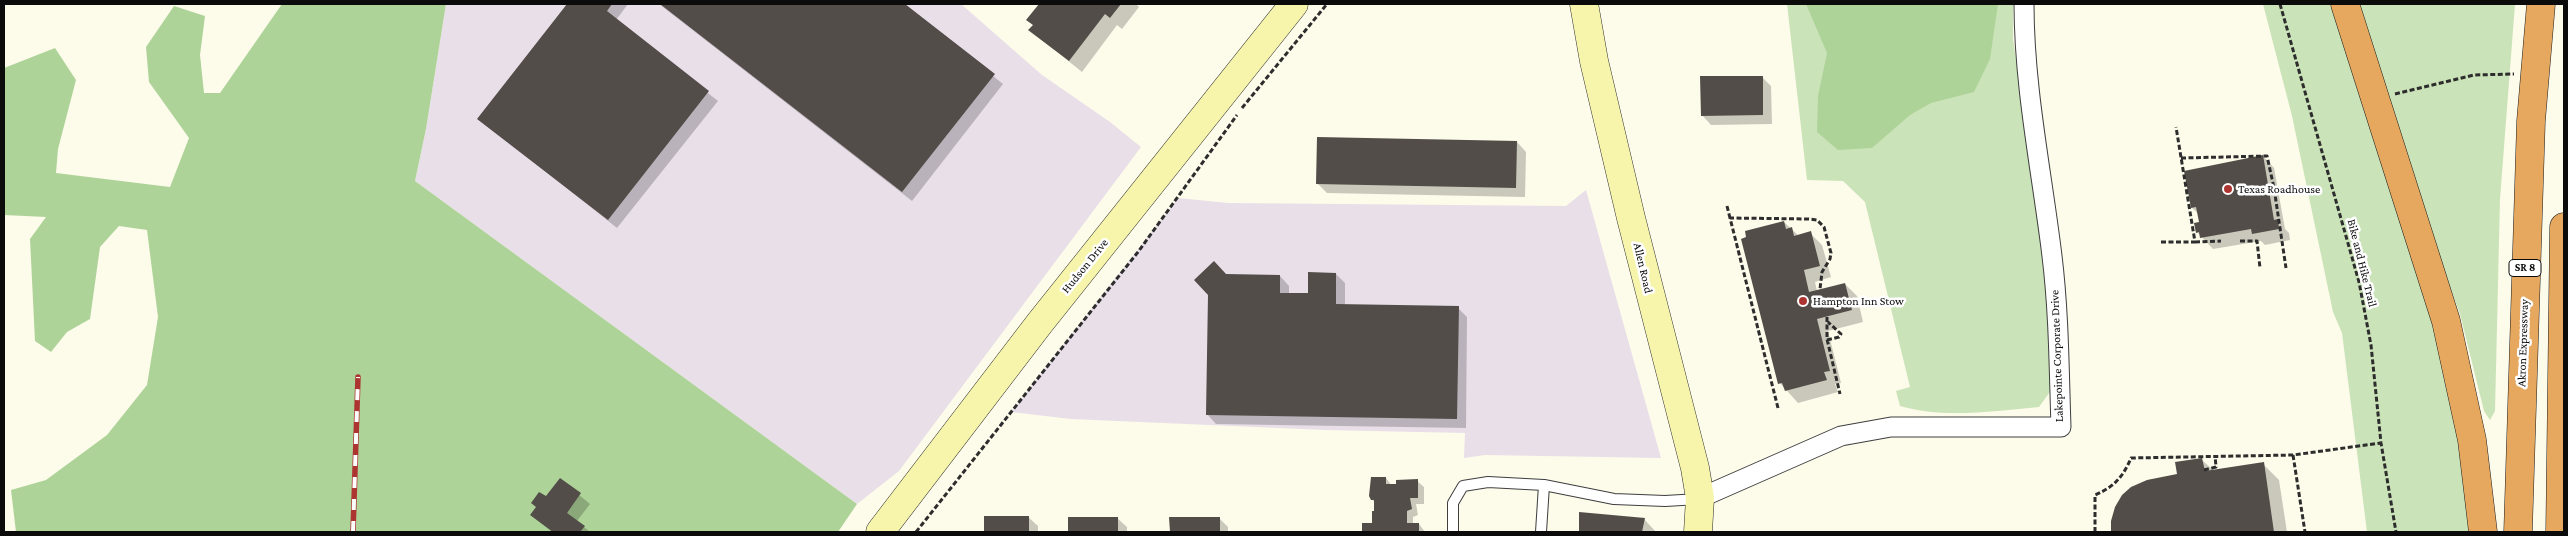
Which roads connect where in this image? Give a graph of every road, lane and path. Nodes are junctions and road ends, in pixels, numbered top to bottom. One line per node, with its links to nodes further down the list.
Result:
1 (1294, 4): 34 (main road, Hudson Drive)
2 (1327, 4): 35 (path)
3 (1584, 4): 32 (main road, Allen Road)
4 (2024, 4): 32 (street, Lakepointe Corporate Drive)
5 (2280, 4): 27 (path, Bike and Hike Trail)
6 (2346, 4): 9 (highway)
7 (2541, 4): 8 (highway, Akron Expressway / SR 8)
8 (2535, 73): 9 (path); 43 (highway, Akron Expressway / SR 8)
9 (2375, 97): 42 (highway)
10 (2176, 127): 11 (path)
11 (2180, 158): 18 (path); 20 (path)
12 (1727, 206): 13 (path)
13 (1730, 218): 21 (path); 26 (path)
14 (2564, 227): 33 (highway)
15 (2221, 241): 18 (path)
16 (2240, 241): 19 (path)
17 (2161, 242): 18 (path)
18 (2195, 242)
19 (2260, 268)
20 (2286, 268)
21 (1820, 289)
22 (1827, 317): 23 (path)
23 (1828, 322): 24 (path); 24 (path)
24 (1828, 340): 25 (path)
25 (1840, 394)
26 (1778, 408)
27 (2381, 442): 29 (path); 41 (path, Bike and Hike Trail)
28 (2215, 455): 29 (path); 30 (path); 39 (path)
29 (2294, 455): 40 (path)
30 (2204, 470)
31 (1544, 485): 32 (lane); 36 (lane); 37 (lane)
32 (1700, 498): 38 (main road, Allen Road)
33 (2562, 517)
34 (880, 532)
35 (916, 532)
36 (1453, 532)
37 (1541, 532)
38 (1698, 532)
39 (2094, 532)
40 (2304, 532)
41 (2396, 532)
42 (2483, 532)
43 (2518, 532)

